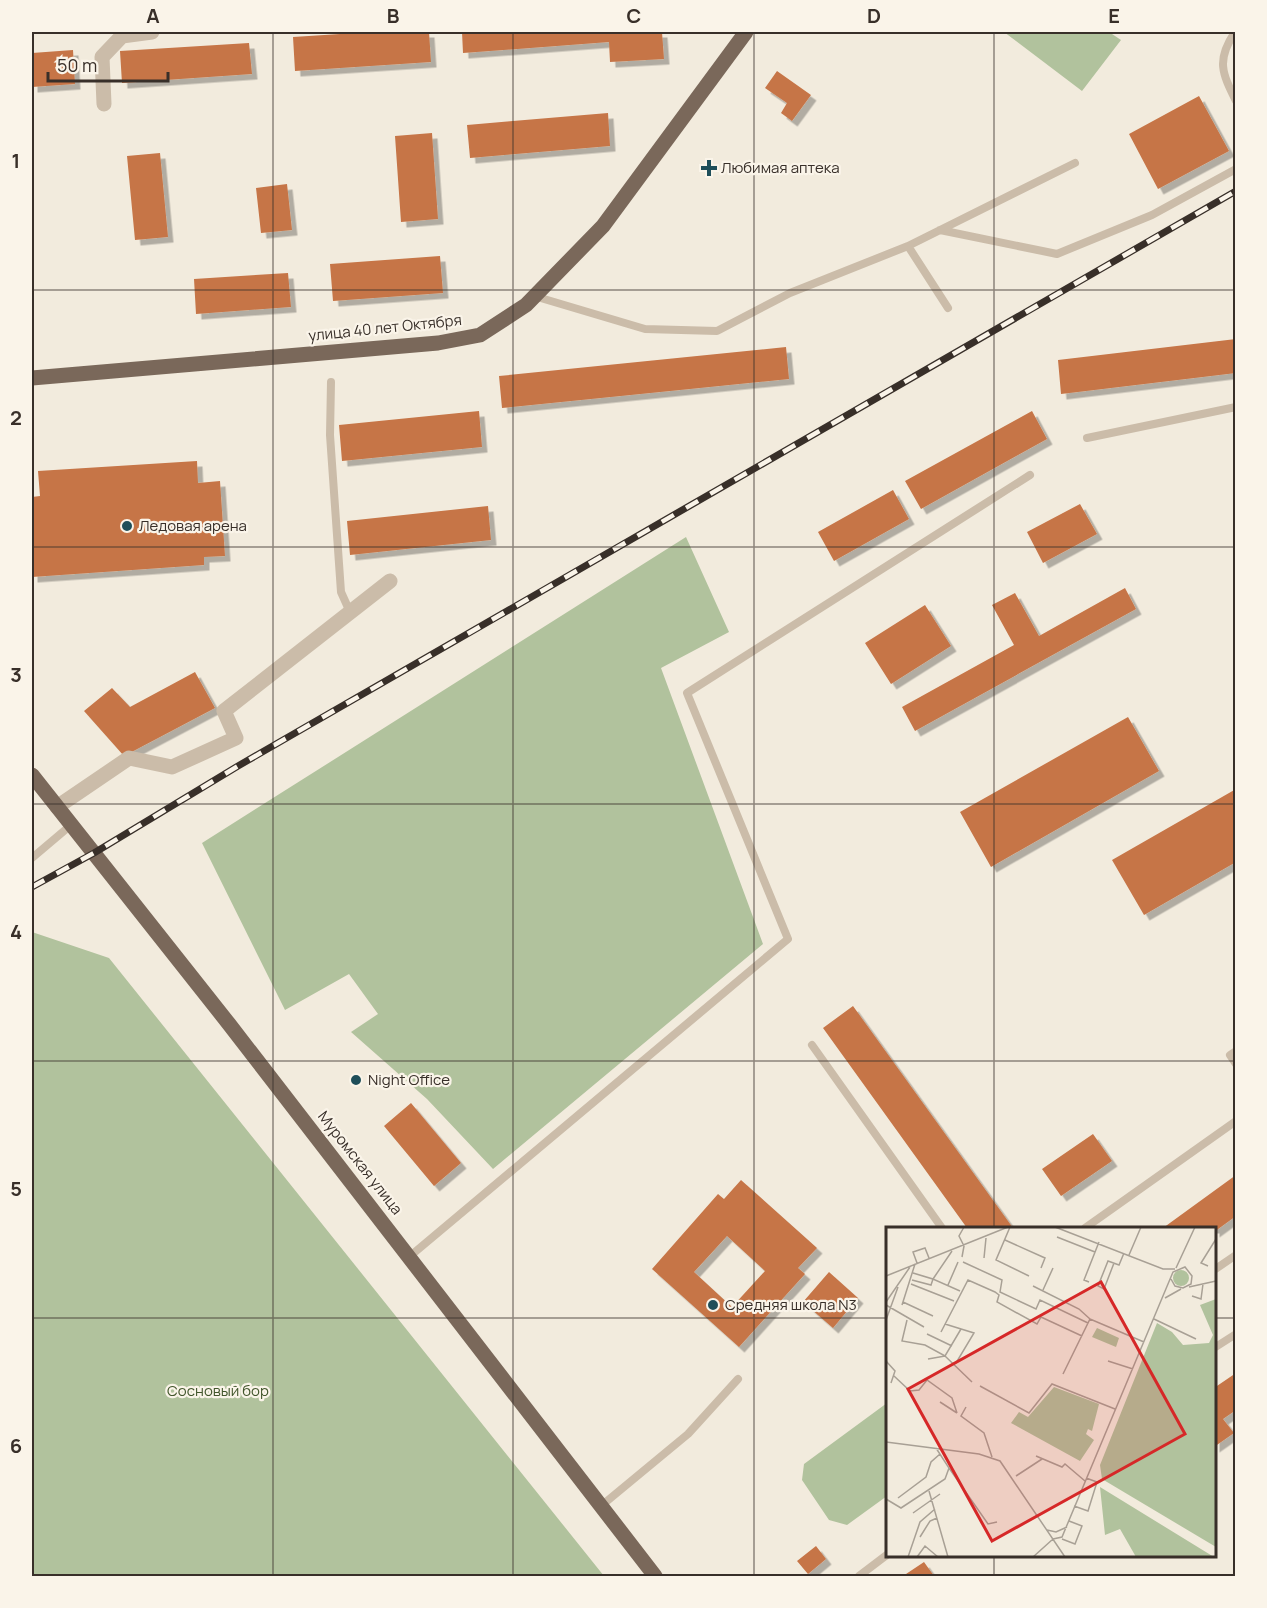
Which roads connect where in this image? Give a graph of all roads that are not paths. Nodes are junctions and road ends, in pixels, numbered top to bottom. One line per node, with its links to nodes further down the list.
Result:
1 (152, 32): 5 (street)
2 (746, 32): 10 (main road, улица 40 лет Октября)
3 (1235, 32): 4 (lane)
4 (1236, 101)
5 (104, 104)
6 (1075, 162): 8 (lane)
7 (1236, 169): 8 (lane)
8 (940, 230): 9 (lane)
9 (908, 246): 10 (lane); 11 (lane)
10 (534, 296): 12 (main road, улица 40 лет Октября)
11 (948, 308)
12 (32, 378)
13 (331, 382): 18 (lane)
14 (1236, 407): 15 (lane)
15 (1087, 438)
16 (1030, 475): 30 (lane)
17 (390, 581): 18 (street)
18 (350, 612): 20 (street)
19 (32, 775): 20 (main road, Муромская улица)
20 (57, 807): 21 (main road, Муромская улица)
21 (71, 825): 22 (lane); 30 (main road, Муромская улица)
22 (32, 858)
23 (812, 1045): 27 (lane)
24 (1236, 1052): 25 (lane)
25 (1236, 1064)
26 (1236, 1121): 28 (lane)
27 (941, 1227)
28 (1086, 1227)
29 (1236, 1255): 31 (lane)
30 (410, 1257): 35 (main road, Муромская улица)
31 (1216, 1269)
32 (1236, 1334): 33 (lane)
33 (1216, 1347)
34 (738, 1379): 35 (lane)
35 (601, 1506): 37 (main road, Муромская улица)
36 (886, 1556): 38 (lane)
37 (655, 1576)
38 (859, 1576)

